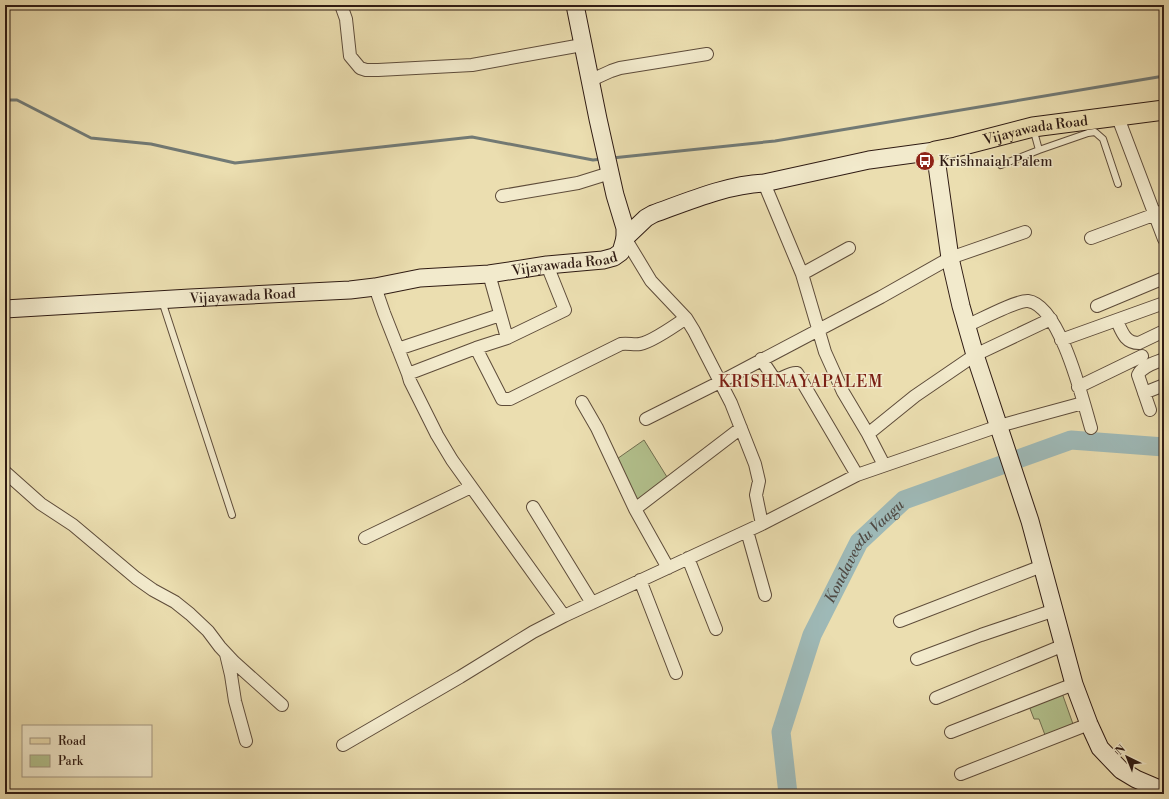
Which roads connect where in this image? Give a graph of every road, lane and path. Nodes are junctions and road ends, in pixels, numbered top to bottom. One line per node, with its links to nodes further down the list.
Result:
1 (341, 5): 3 (street)
2 (575, 5): 3 (main road)
3 (582, 45): 5 (main road)
4 (707, 54): 5 (street)
5 (589, 80): 12 (main road)
6 (1164, 110): 7 (main road, Vijayawada Road)
7 (1117, 115): 8 (main road, Vijayawada Road); 16 (street)
8 (1033, 127): 9 (lane); 10 (main road, Vijayawada Road)
9 (1039, 150): 11 (lane); 14 (lane)
10 (935, 151): 13 (main road, Vijayawada Road); 22 (main road)
11 (1001, 165)
12 (610, 171): 15 (street); 18 (main road)
13 (764, 183): 18 (main road, Vijayawada Road); 25 (street)
14 (1118, 184)
15 (502, 196)
16 (1160, 212): 19 (street); 20 (street)
17 (1025, 232): 22 (street)
18 (625, 238): 23 (main road, Vijayawada Road); 33 (street)
19 (1091, 238)
20 (1164, 239)
21 (849, 248): 25 (street)
22 (950, 258): 36 (main road); 37 (street)
23 (547, 264): 24 (main road, Vijayawada Road); 39 (street)
24 (489, 274): 27 (main road, Vijayawada Road); 32 (street)
25 (802, 274): 37 (street)
26 (1164, 278): 30 (street)
27 (376, 287): 28 (main road, Vijayawada Road); 43 (street)
28 (162, 299): 31 (main road, Vijayawada Road); 67 (lane)
29 (1164, 303): 35 (street)
30 (1097, 306)
31 (5, 309)
32 (500, 315): 39 (street); 43 (street)
33 (686, 318): 42 (street); 49 (street)
34 (1051, 319): 36 (street); 40 (street); 44 (street)
35 (1117, 321): 40 (street); 41 (street)
36 (966, 326): 44 (main road)
37 (819, 329): 45 (street); 60 (street)
38 (1164, 331): 41 (street)
39 (507, 338): 42 (street)
40 (1061, 340): 51 (street)
41 (1139, 343): 47 (street)
42 (476, 348): 48 (street)
43 (398, 349): 48 (street)
44 (975, 355): 57 (main road); 60 (street)
45 (762, 359): 49 (street); 63 (street)
46 (1164, 359): 47 (street)
47 (1144, 361): 51 (street); 52 (street)
48 (408, 374): 64 (street)
49 (720, 382): 56 (street); 58 (street)
50 (1164, 386): 52 (street)
51 (1078, 388): 54 (street)
52 (1144, 393): 55 (street)
53 (582, 402): 66 (street)
54 (1083, 403): 57 (street); 59 (street)
55 (1150, 410)
56 (646, 419)
57 (999, 426): 61 (street); 72 (main road)
58 (741, 428): 66 (street); 68 (street)
59 (1091, 428)
60 (868, 434): 61 (street)
61 (884, 465): 63 (street)
62 (5, 472): 82 (street)
63 (857, 475): 68 (street)
64 (471, 487): 70 (street); 78 (street)
65 (533, 506): 76 (street)
66 (635, 509): 73 (street)
67 (232, 515)
68 (762, 524): 69 (street)
69 (747, 531): 71 (street); 75 (street)
70 (365, 538)
71 (688, 558): 73 (street); 80 (street)
72 (1042, 566): 77 (main road); 79 (street)
73 (668, 568): 74 (street)
74 (640, 580): 76 (street); 84 (street)
75 (765, 595)
76 (592, 602): 78 (street)
77 (1055, 610): 81 (main road); 83 (street)
78 (564, 616): 91 (street)
79 (900, 621)
80 (716, 629)
81 (1064, 645): 85 (main road); 86 (street)
82 (226, 653): 87 (street); 90 (street)
83 (918, 658)
84 (676, 673)
85 (1074, 684): 88 (main road); 89 (street)
86 (936, 698)
87 (282, 705)
88 (1089, 724): 92 (street); 93 (main road)
89 (951, 732)
90 (246, 741)
91 (343, 745)
92 (961, 774)
93 (1164, 791)

